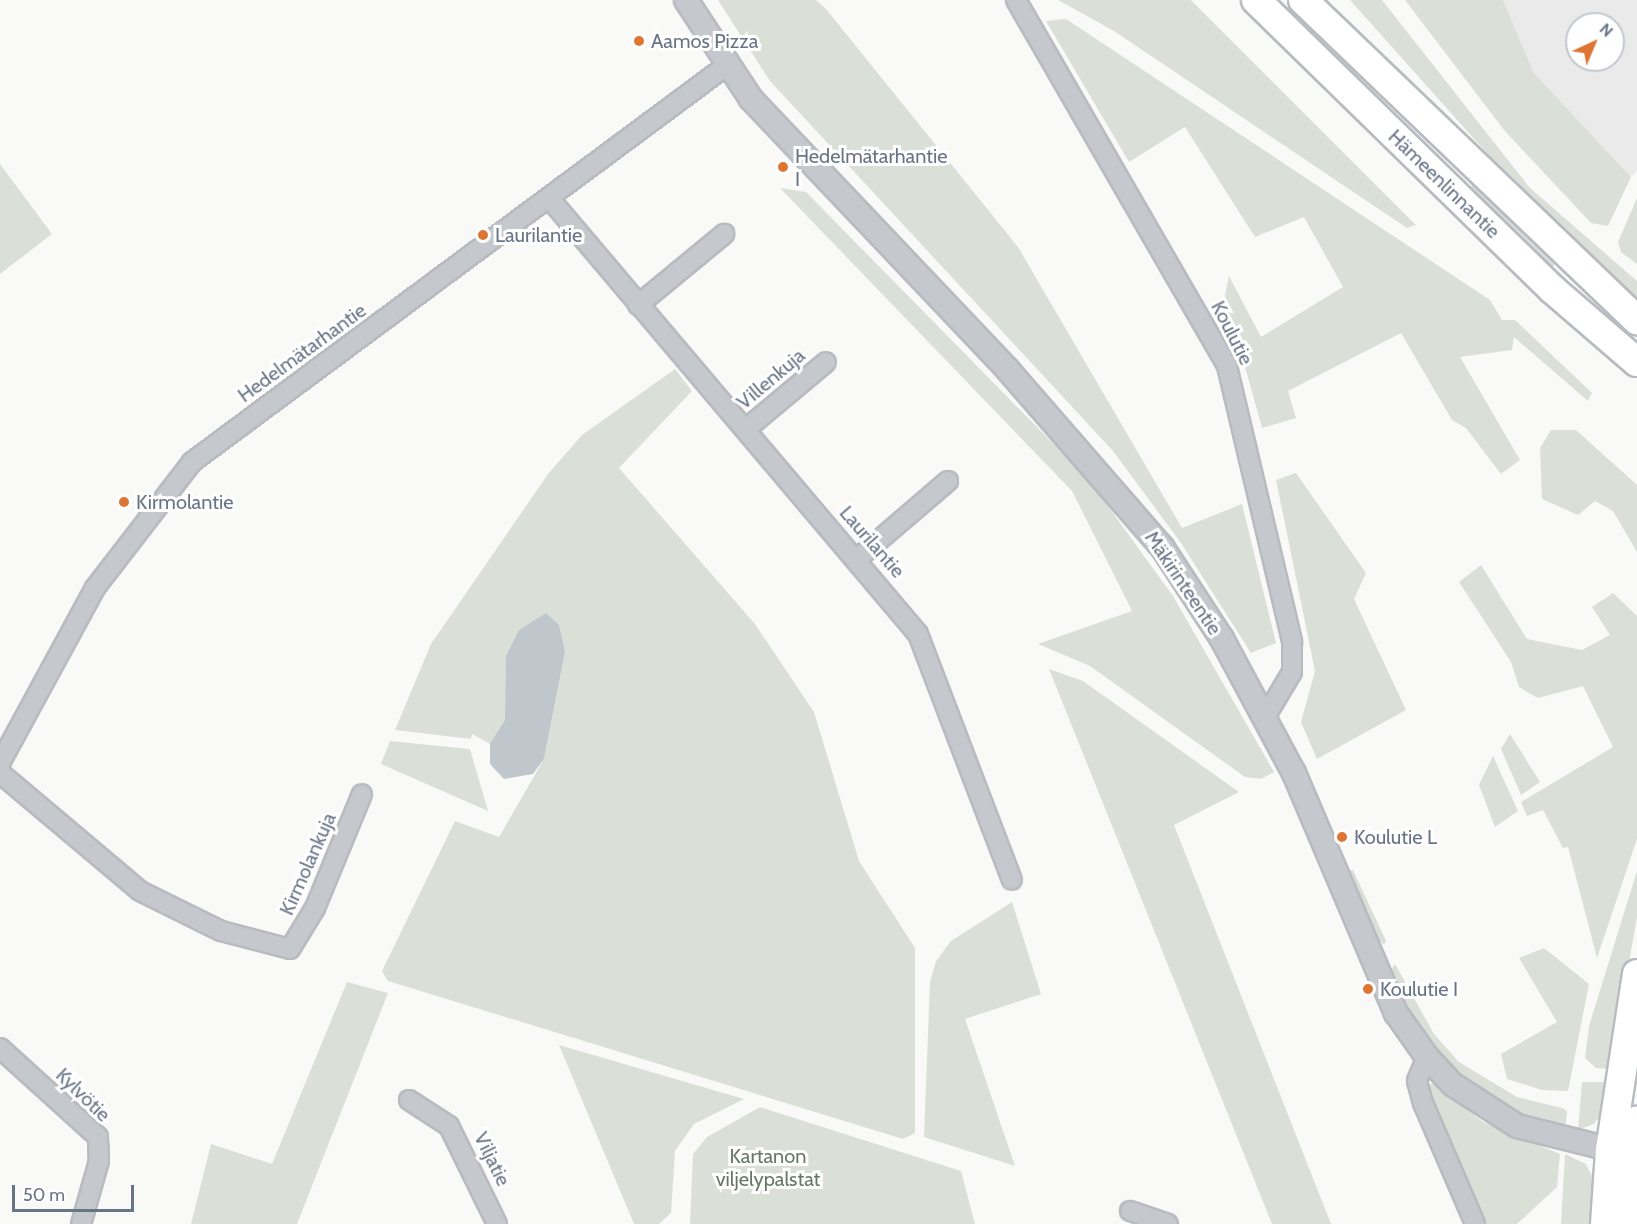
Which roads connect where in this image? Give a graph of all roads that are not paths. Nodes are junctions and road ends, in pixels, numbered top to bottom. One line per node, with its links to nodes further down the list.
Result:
1 (686, 0): 5 (street, Mäkirinteentie)
2 (1016, 0): 15 (street, Koulutie)
3 (1256, 0): 11 (main road, Hämeenlinnantie)
4 (1303, 0): 9 (main road, Hämeenlinnantie)
5 (726, 66): 6 (street, Hedelmätarhantie); 15 (street, Mäkirinteentie)
6 (549, 198): 8 (street, Laurilantie); 16 (street, Hedelmätarhantie)
7 (724, 234): 8 (street)
8 (638, 305): 12 (street, Laurilantie)
9 (1637, 320)
10 (826, 362): 12 (street, Villenkuja)
11 (1637, 362)
12 (746, 429): 14 (street, Laurilantie)
13 (948, 481): 14 (street)
14 (857, 559): 19 (street, Laurilantie)
15 (1264, 719): 22 (street, Mäkirinteentie)
16 (0, 763)
17 (0, 773): 18 (street, Kirmolankuja)
18 (362, 794)
19 (1011, 880)
20 (1637, 974): 25 (main road)
21 (0, 1048): 27 (street, Kylvötie)
22 (1427, 1057): 25 (street, Mäkirinteentie); 30 (street)
23 (409, 1100): 28 (street, Viljatie)
24 (1637, 1120): 25 (main road)
25 (1621, 1152): 31 (main road); 32 (main road)
26 (1130, 1211): 29 (street)
27 (81, 1224)
28 (497, 1224)
29 (1168, 1224)
30 (1475, 1224)
31 (1605, 1224)
32 (1627, 1224)

